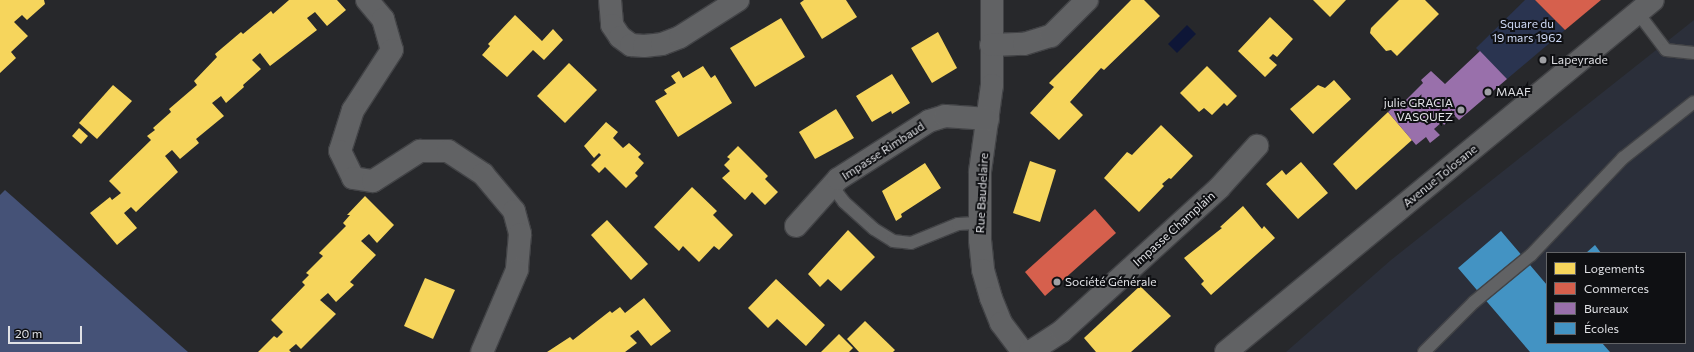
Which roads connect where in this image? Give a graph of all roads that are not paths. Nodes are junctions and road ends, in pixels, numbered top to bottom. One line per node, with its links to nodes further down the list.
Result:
1 (367, 0): 15 (street)
2 (610, 0): 3 (street)
3 (738, 0)
4 (992, 0): 7 (street, Rue Baudelaire)
5 (1088, 0): 7 (street)
6 (1645, 6): 8 (lane); 18 (street, Avenue Tolosane)
7 (992, 45): 10 (street, Rue Baudelaire)
8 (1694, 53)
9 (1694, 102): 19 (lane)
10 (988, 119): 12 (street, Impasse Rimbaud); 13 (street, Rue Baudelaire)
11 (1257, 146): 17 (street, Impasse Champlain)
12 (832, 186): 13 (lane); 14 (street, Impasse Rimbaud)
13 (980, 223): 16 (street, Rue Baudelaire)
14 (796, 226)
15 (482, 352)
16 (1023, 352)
17 (1030, 352)
18 (1226, 352)
19 (1424, 352)

